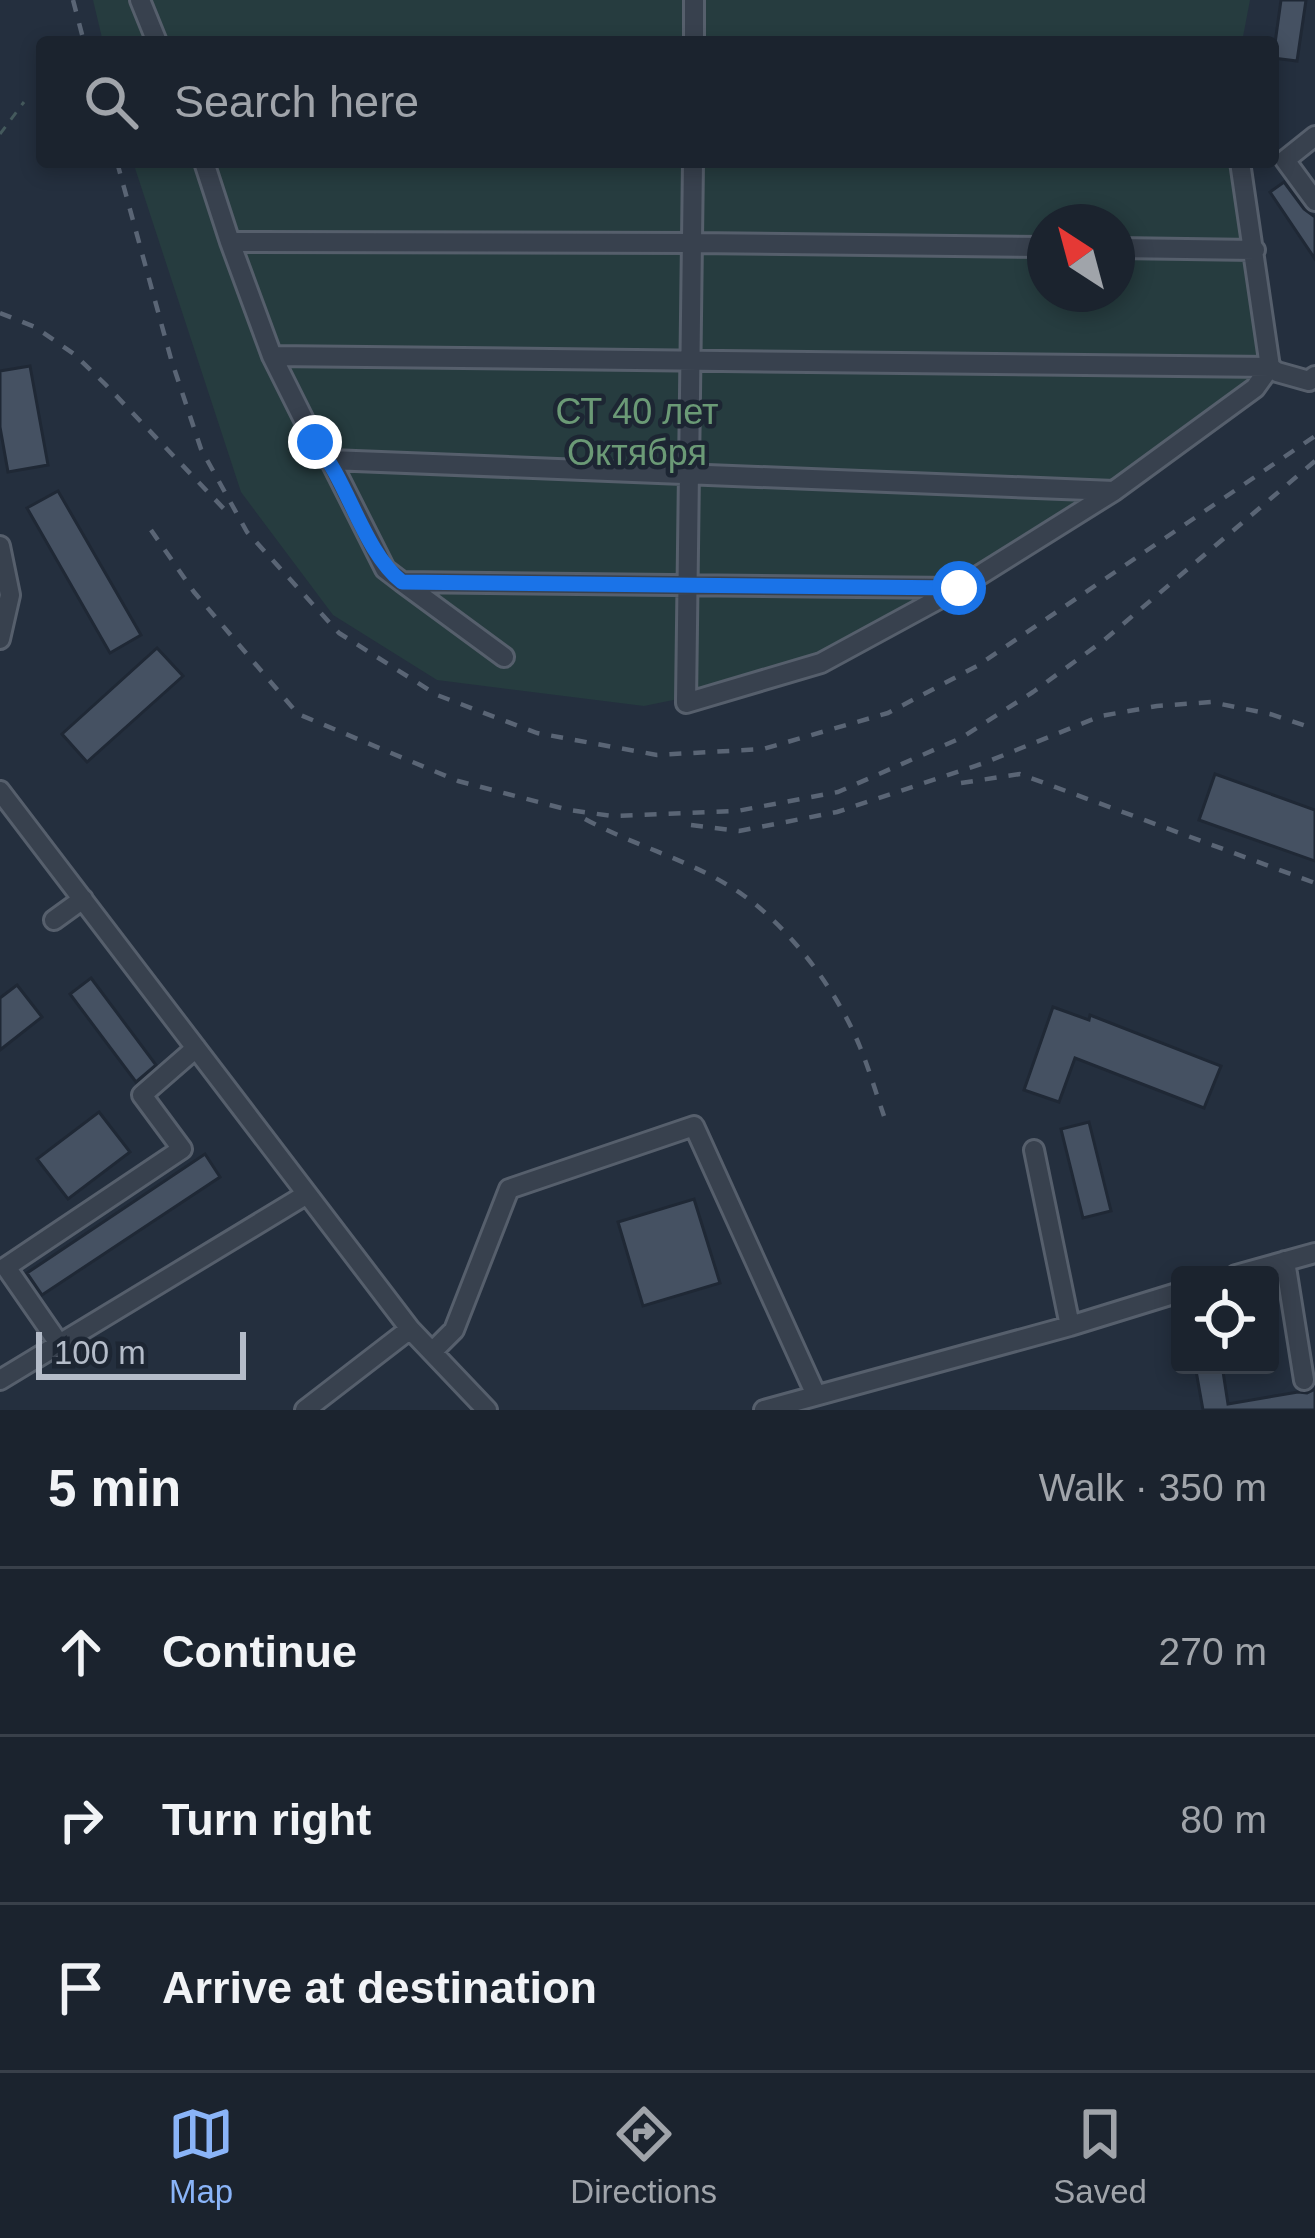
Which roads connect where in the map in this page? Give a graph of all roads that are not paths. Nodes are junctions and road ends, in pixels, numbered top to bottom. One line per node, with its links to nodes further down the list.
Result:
1 (140, 0): 3 (street)
2 (694, 0): 4 (street)
3 (155, 36)
4 (694, 36)
5 (1315, 136): 9 (street)
6 (206, 168): 10 (street)
7 (693, 168): 11 (street)
8 (1241, 168): 14 (street)
9 (1315, 201)
10 (230, 242): 11 (street); 15 (street)
11 (692, 243): 12 (street); 16 (street)
12 (1027, 247)
13 (1135, 248): 14 (street)
14 (1255, 250): 17 (street)
15 (272, 356): 16 (street); 19 (street)
16 (692, 359): 17 (street); 20 (street)
17 (1270, 367): 18 (street); 21 (street)
18 (1315, 376)
19 (330, 460): 20 (street); 23 (street)
20 (690, 473): 21 (street); 24 (street)
21 (1114, 491): 25 (street)
22 (0, 546): 26 (street)
23 (402, 582): 24 (street); 27 (street)
24 (688, 585): 25 (street); 25 (street)
25 (959, 588)
26 (0, 639)
27 (504, 657)
28 (0, 791): 29 (street)
29 (82, 899): 30 (street); 31 (street)
30 (54, 920)
31 (196, 1048): 33 (street); 40 (street)
32 (1034, 1150): 38 (street)
33 (308, 1194): 39 (street); 40 (street)
34 (1315, 1253): 35 (street)
35 (1285, 1262): 36 (street); 43 (street)
36 (1270, 1266)
37 (1171, 1295): 38 (street)
38 (1070, 1326): 44 (street)
39 (410, 1329): 41 (street); 45 (street)
40 (60, 1345): 42 (street)
41 (432, 1352): 44 (street); 46 (street)
42 (0, 1380)
43 (1304, 1381)
44 (816, 1395): 47 (street)
45 (304, 1410)
46 (487, 1410)
47 (764, 1410)

